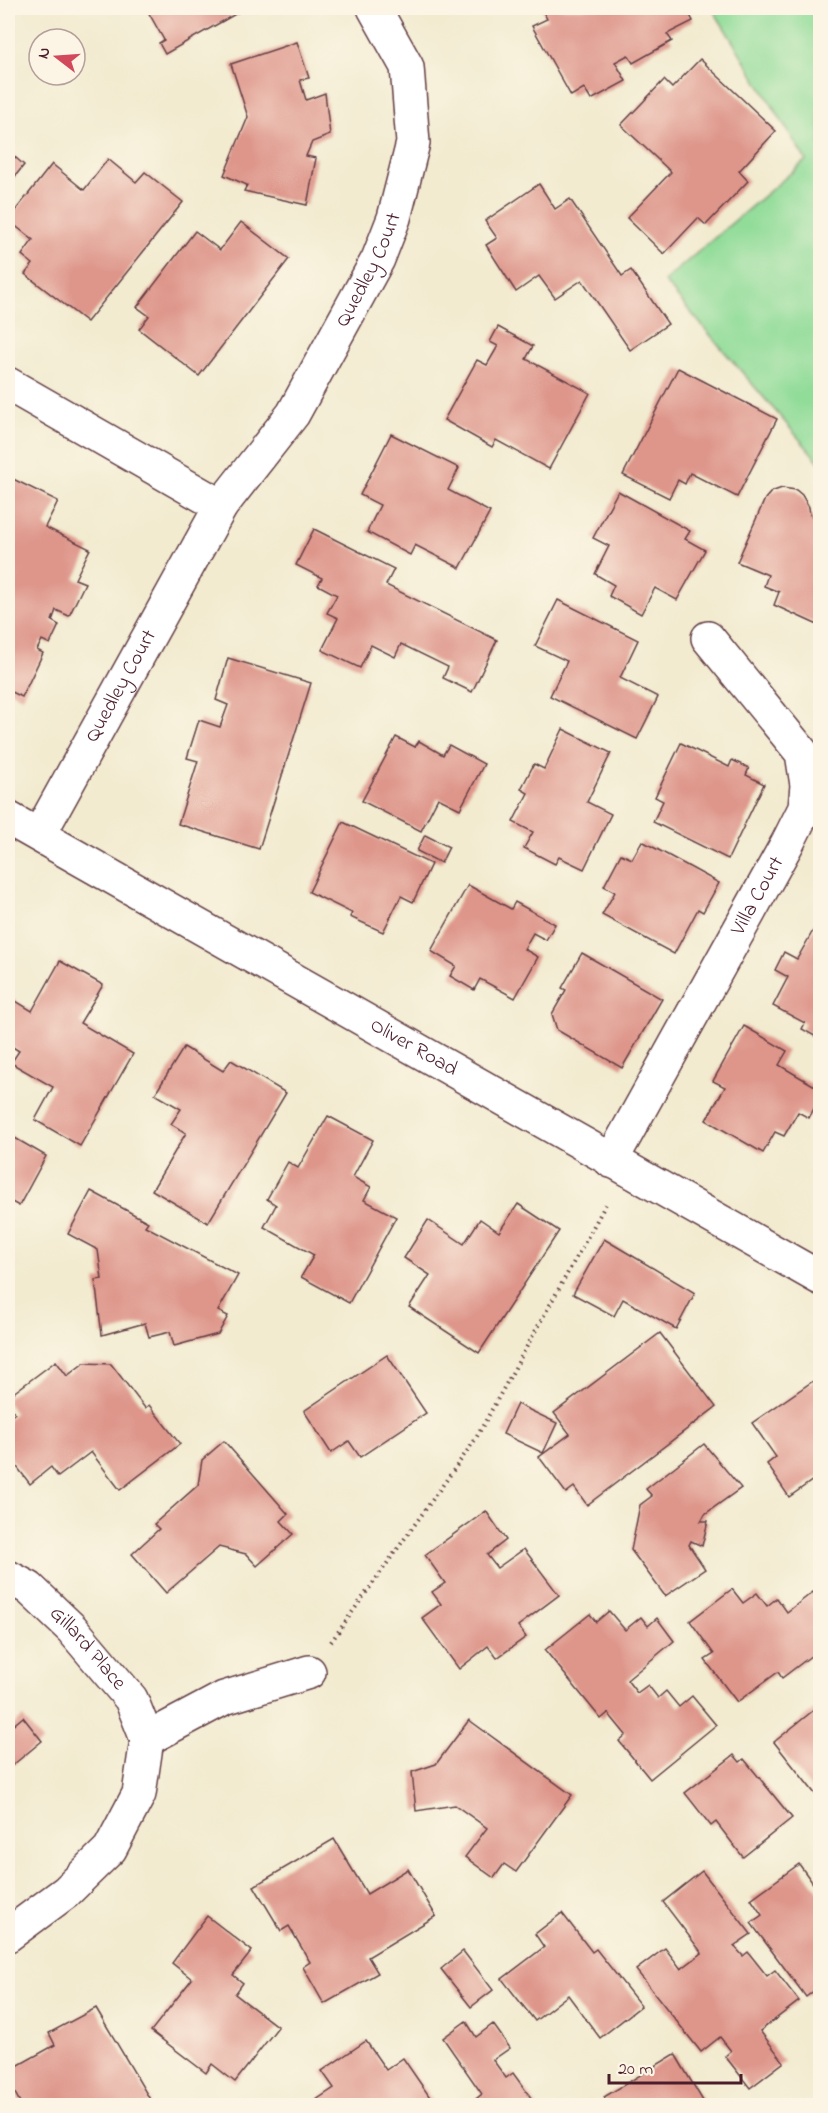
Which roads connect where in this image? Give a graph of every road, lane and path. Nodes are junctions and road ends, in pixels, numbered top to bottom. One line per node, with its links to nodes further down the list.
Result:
1 (374, 8): 3 (street, Quedley Court)
2 (8, 384): 3 (street)
3 (221, 506): 6 (street, Quedley Court)
4 (708, 638): 7 (street, Villa Court)
5 (8, 818): 6 (street, Oliver Road)
6 (39, 835): 7 (street, Oliver Road)
7 (619, 1164): 8 (street, Oliver Road); 10 (path)
8 (820, 1278)
9 (8, 1577): 11 (street, Gillard Place)
10 (309, 1672): 11 (street)
11 (147, 1739): 12 (street, Gillard Place)
12 (8, 1935)

